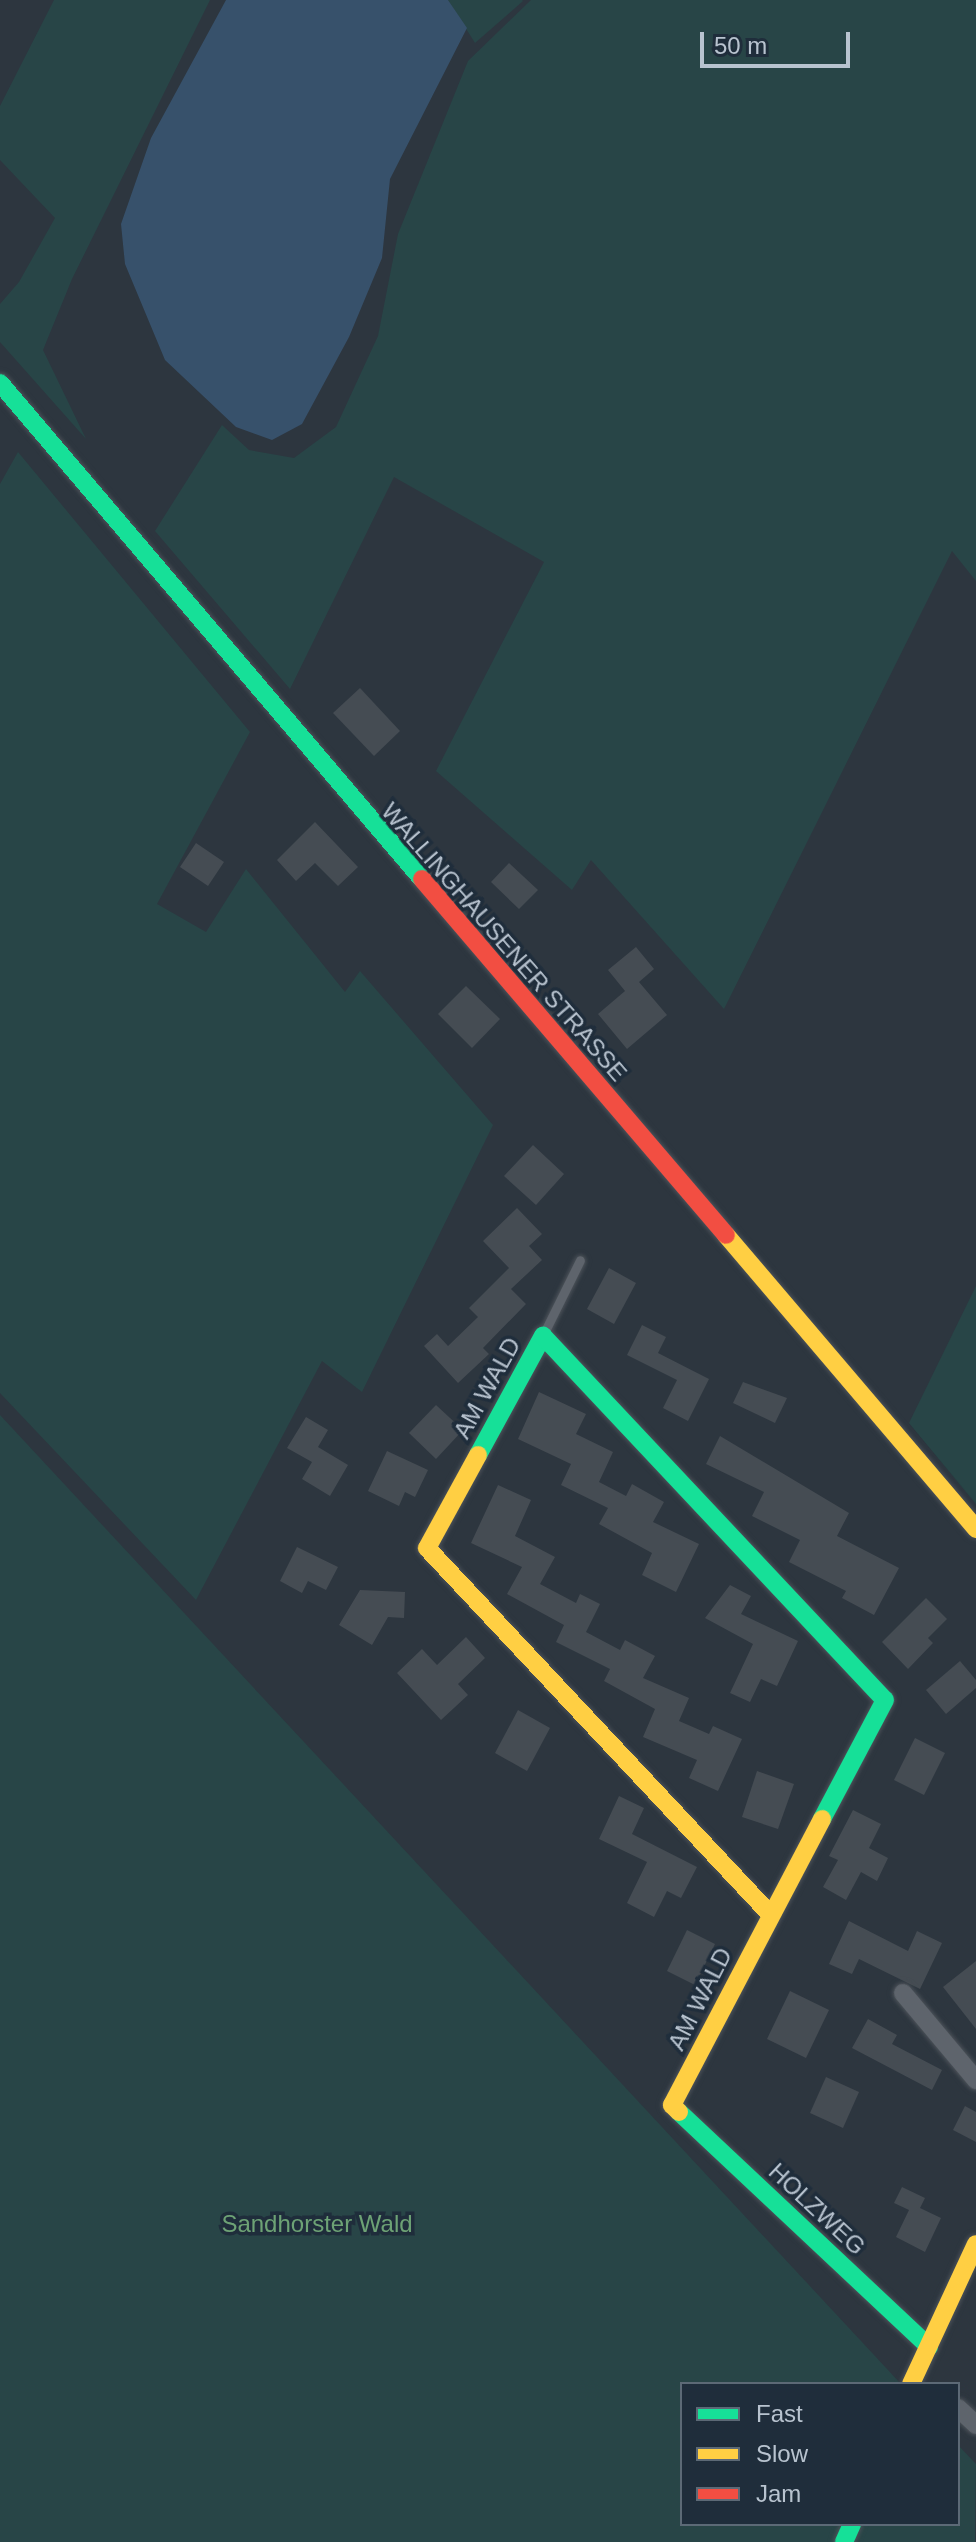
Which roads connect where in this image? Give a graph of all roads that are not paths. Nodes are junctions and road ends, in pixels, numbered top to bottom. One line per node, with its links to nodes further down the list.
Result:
1 (2, 389): 4 (street, WALLINGHAUSENER STRASSE)
2 (580, 1260): 3 (lane)
3 (543, 1336): 5 (street, AM WALD); 5 (street, AM WALD)
4 (976, 1529)
5 (770, 1914): 8 (street, AM WALD)
6 (903, 1993): 7 (street)
7 (976, 2080)
8 (672, 2105): 10 (street, HOLZWEG)
9 (976, 2244): 10 (street)
10 (929, 2347): 11 (street)
11 (914, 2377)
12 (960, 2410): 13 (street)
13 (976, 2425)

